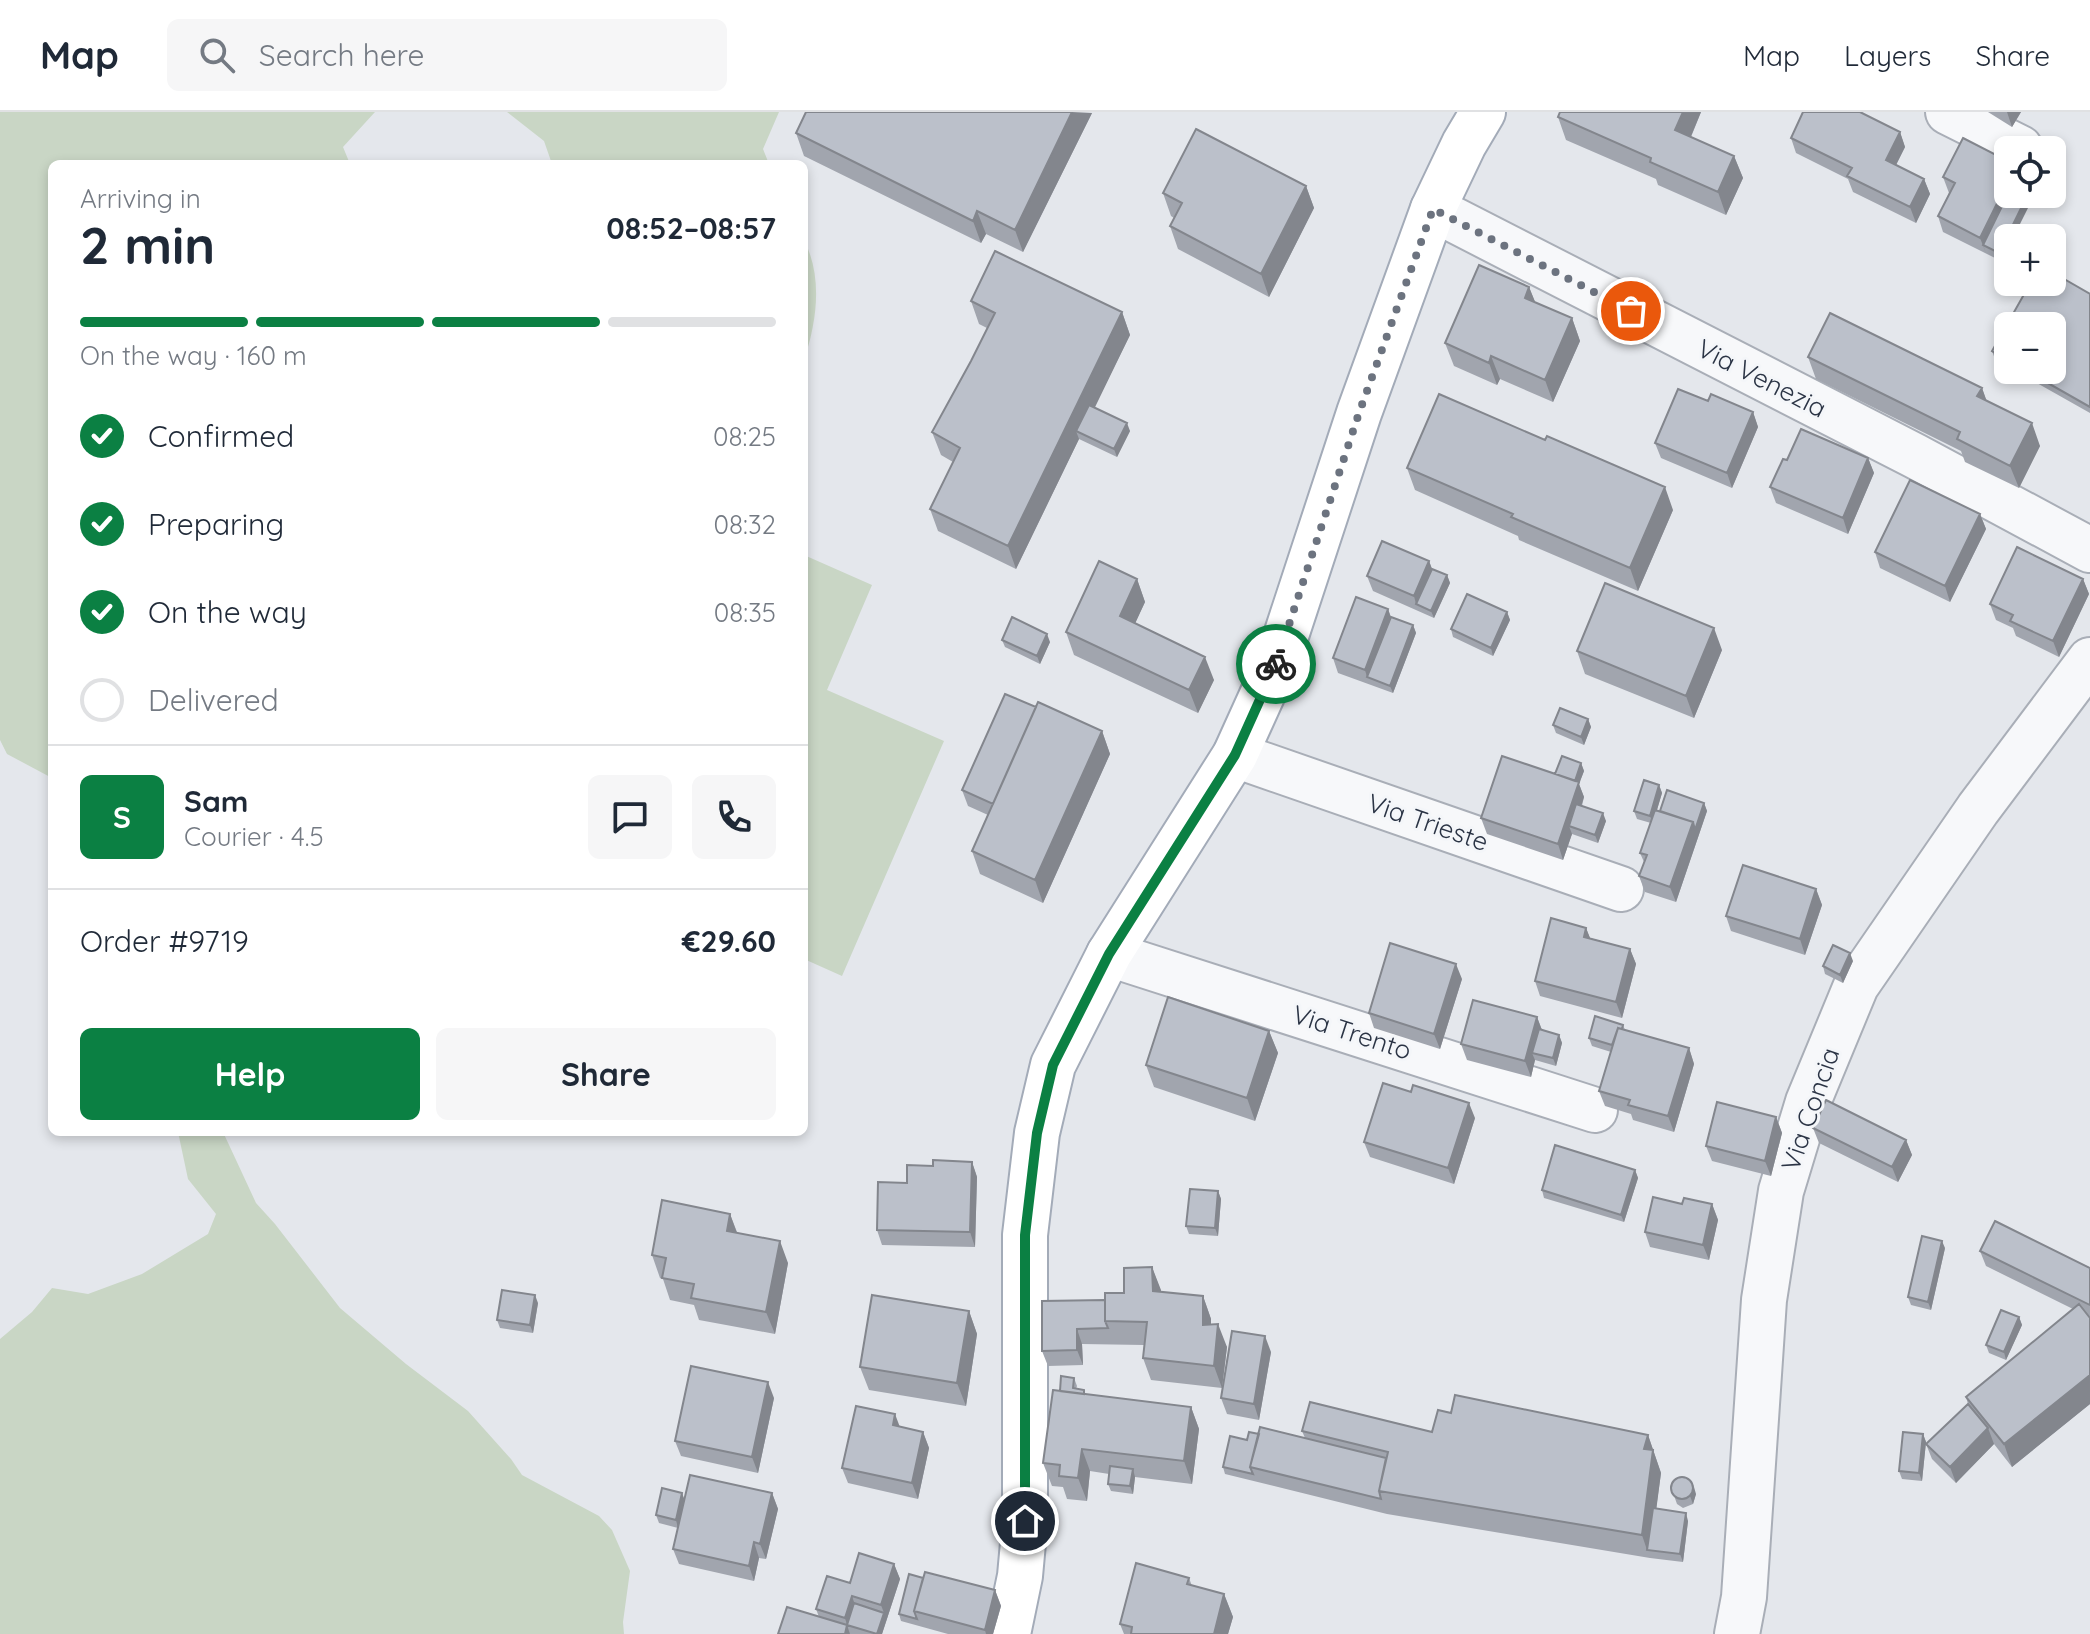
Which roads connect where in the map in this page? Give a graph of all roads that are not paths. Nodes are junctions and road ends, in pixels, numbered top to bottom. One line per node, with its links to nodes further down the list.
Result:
1 (1483, 112): 4 (main road)
2 (1948, 112): 3 (street)
3 (1996, 136)
4 (1433, 209): 5 (street, Via Venezia); 7 (main road)
5 (2090, 550)
6 (2090, 660): 12 (street, Via Concia)
7 (1235, 755): 8 (street, Via Trieste); 9 (main road)
8 (1621, 889)
9 (1109, 954): 10 (street, Via Trento); 11 (main road)
10 (1595, 1110)
11 (1008, 1634)
12 (1737, 1634)

